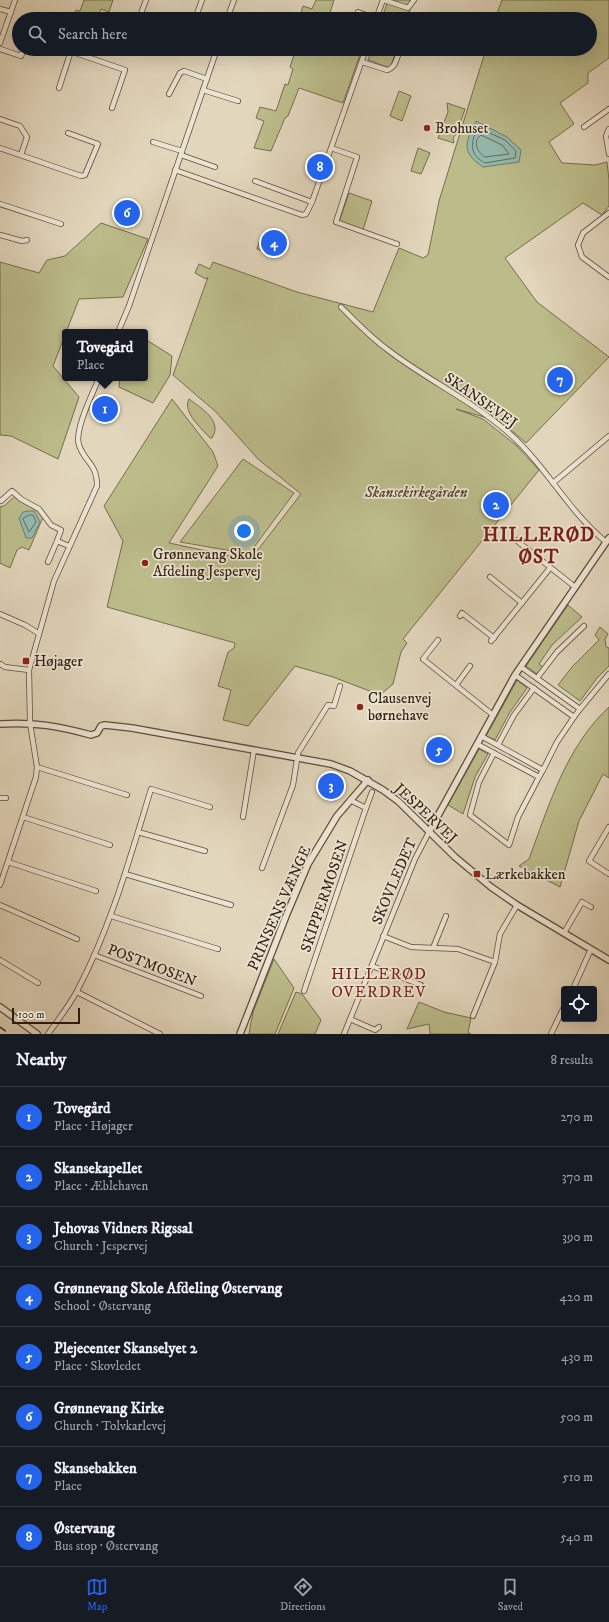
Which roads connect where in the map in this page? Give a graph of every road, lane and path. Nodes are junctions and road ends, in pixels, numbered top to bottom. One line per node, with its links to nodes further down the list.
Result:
1 (15, 0): 8 (street)
2 (146, 0): 9 (street)
3 (202, 0): 10 (street)
4 (233, 0): 11 (street)
5 (384, 0): 6 (street); 12 (street)
6 (414, 0)
7 (0, 10): 8 (street)
8 (11, 12): 13 (street)
9 (142, 12)
10 (198, 12)
11 (229, 12)
12 (379, 12)
13 (0, 43)
14 (0, 49): 15 (street)
15 (12, 53)
16 (69, 56): 23 (street)
17 (85, 56): 27 (street)
18 (215, 56): 22 (street)
19 (364, 56): 21 (street)
20 (398, 56): 21 (street)
21 (362, 62): 35 (street)
22 (207, 79): 24 (street); 25 (street)
23 (58, 88)
24 (203, 90): 26 (street); 36 (street)
25 (169, 94)
26 (238, 101)
27 (112, 108)
28 (609, 109): 30 (street)
29 (0, 119): 38 (street)
30 (584, 127)
31 (609, 129): 37 (street)
32 (68, 133): 38 (street)
33 (153, 142): 36 (street)
34 (0, 148): 38 (street)
35 (331, 148): 42 (street); 48 (street)
36 (181, 153): 39 (street); 40 (street)
37 (609, 154)
38 (21, 155)
39 (215, 167)
40 (175, 170): 42 (street); 51 (street)
41 (255, 182): 42 (street)
42 (312, 202)
43 (0, 204): 45 (street)
44 (609, 213): 49 (street)
45 (61, 224)
46 (0, 235): 47 (street)
47 (27, 240)
48 (397, 244)
49 (609, 277)
50 (341, 307): 54 (street, SKANSEVEJ)
51 (119, 329)
52 (98, 381): 59 (street)
53 (609, 436): 54 (street)
54 (553, 483): 58 (street, SKANSEVEJ)
55 (1, 501): 57 (street)
56 (516, 540): 61 (street)
57 (57, 541): 59 (street); 60 (street)
58 (608, 542): 63 (street, SKOVLEDET)
59 (69, 546): 68 (street)
60 (48, 562)
61 (550, 568): 63 (street); 64 (street)
62 (490, 578): 64 (street)
63 (575, 587): 72 (street, SKOVLEDET)
64 (522, 603): 66 (street)
65 (0, 614): 68 (street)
66 (460, 616)
67 (584, 626): 76 (street)
68 (38, 633): 73 (street)
69 (438, 640): 77 (street)
70 (0, 664): 73 (street)
71 (470, 666): 77 (street)
72 (521, 666): 75 (street, SKOVLEDET); 76 (street)
73 (29, 670): 83 (street)
74 (609, 674): 80 (street)
75 (515, 675): 79 (street); 81 (street, SKOVLEDET)
76 (537, 678): 80 (street)
77 (456, 685): 81 (street)
78 (340, 686): 90 (street)
79 (534, 688): 82 (street); 87 (street)
80 (580, 709): 82 (street)
81 (493, 715): 85 (street, SKOVLEDET)
82 (574, 718): 92 (street)
83 (30, 723): 84 (street, JESPERVEJ); 88 (street, JESPERVEJ); 91 (street)
84 (0, 724)
85 (481, 736): 86 (street, SKOVLEDET); 87 (street)
86 (477, 744): 89 (street); 106 (street, SKOVLEDET)
87 (498, 745): 92 (street)
88 (254, 750): 90 (street, JESPERVEJ); 103 (street)
89 (494, 753): 93 (street); 93 (street)
90 (297, 758): 94 (street, JESPERVEJ); 110 (street)
91 (37, 766): 96 (street); 102 (street)
92 (543, 770): 93 (street)
93 (539, 777)
94 (368, 780): 99 (street, PRINSENS VÆNGE); 106 (street, JESPERVEJ)
95 (372, 792): 101 (street, SKIPPERMOSEN)
96 (127, 795)
97 (0, 798): 98 (street)
98 (6, 798)
99 (350, 800): 101 (street); 146 (street, PRINSENS VÆNGE)
100 (210, 807): 105 (street, POSTMOSEN)
101 (366, 808): 135 (street, SKIPPERMOSEN)
102 (24, 817): 107 (street); 109 (street)
103 (243, 817)
104 (609, 827): 112 (street)
105 (138, 832): 108 (street); 111 (street, POSTMOSEN)
106 (429, 832): 117 (street, JESPERVEJ); 122 (street, SKOVLEDET)
107 (110, 845)
108 (205, 851)
109 (8, 862): 113 (street); 114 (street)
110 (262, 868)
111 (125, 874): 116 (street); 119 (street, POSTMOSEN)
112 (609, 874)
113 (0, 885)
114 (96, 891)
115 (0, 905): 123 (street)
116 (231, 905)
117 (517, 905): 121 (street, JESPERVEJ); 130 (street)
118 (591, 907): 121 (street)
119 (111, 916): 125 (street); 127 (street, POSTMOSEN)
120 (446, 916): 124 (street)
121 (564, 932): 126 (street, JESPERVEJ)
122 (383, 936): 124 (street); 131 (street, SKOVLEDET)
123 (76, 939)
124 (433, 948): 130 (street)
125 (218, 949)
126 (592, 949): 129 (street, JESPERVEJ); 134 (street)
127 (94, 955): 136 (street, POSTMOSEN); 137 (street, POSTMOSEN)
128 (0, 960): 132 (street)
129 (609, 960)
130 (495, 962): 140 (street)
131 (372, 966): 133 (street); 141 (street, SKOVLEDET)
132 (38, 983)
133 (421, 985)
134 (574, 986)
135 (304, 991)
136 (76, 992): 144 (street, POSTMOSEN); 145 (street)
137 (201, 996)
138 (0, 1007): 143 (street)
139 (561, 1013): 148 (street)
140 (473, 1016)
141 (350, 1019): 142 (street); 147 (street, SKOVLEDET)
142 (379, 1027)
143 (37, 1034)
144 (48, 1034)
145 (160, 1034)
146 (240, 1034)
147 (344, 1034)
148 (551, 1034)

